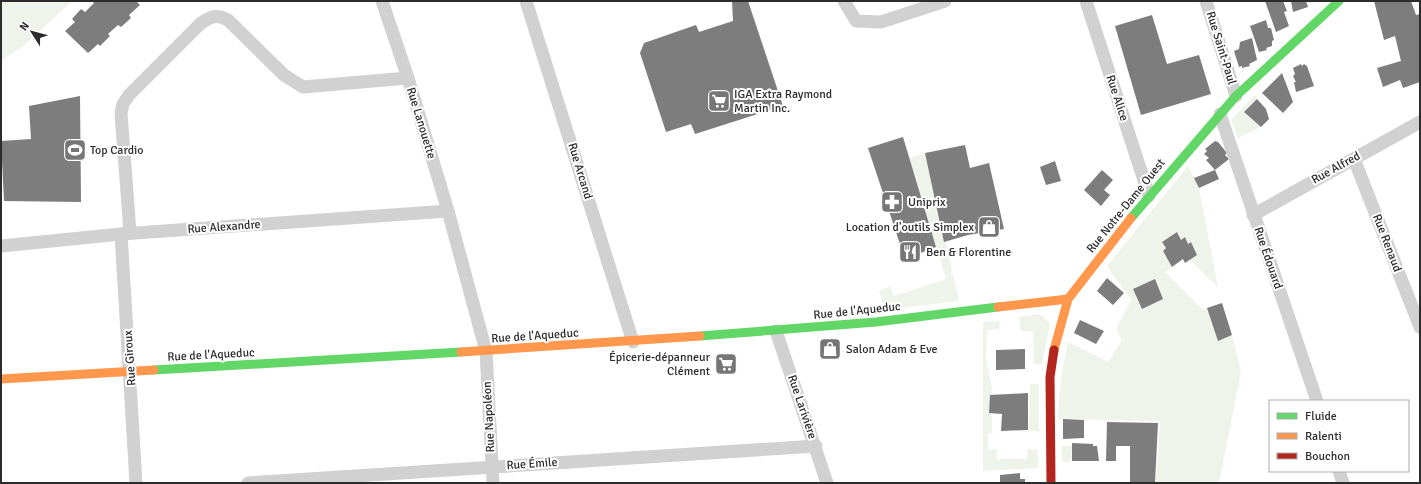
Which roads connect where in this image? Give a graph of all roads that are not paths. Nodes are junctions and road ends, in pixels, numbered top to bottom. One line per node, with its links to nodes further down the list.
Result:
1 (382, 1): 10 (street)
2 (526, 1): 23 (street, Rue Arcand)
3 (844, 1): 4 (street)
4 (945, 1)
5 (1086, 1): 15 (street, Rue Alice)
6 (1206, 1): 11 (street, Rue Saint-Paul)
7 (1339, 1): 8 (street, Rue Notre-Dame Ouest)
8 (1323, 7): 11 (street, Rue Notre-Dame Ouest)
9 (200, 24): 10 (street, Rue Lanouette); 18 (street, Rue Giroux)
10 (408, 78): 16 (street, Rue Lanouette)
11 (1236, 96): 12 (street, Rue Notre-Dame Ouest)
12 (1220, 114): 15 (street, Rue Notre-Dame Ouest); 17 (street, Rue Édouard)
13 (1420, 122): 14 (street, Rue Alfred)
14 (1354, 159): 17 (street, Rue Alfred); 21 (street, Rue Renaud)
15 (1149, 196): 20 (street, Rue Notre-Dame Ouest)
16 (448, 211): 18 (street, Rue Alexandre); 24 (street, Rue Lanouette)
17 (1253, 215): 27 (street, Rue Édouard)
18 (126, 234): 19 (street, Rue Alexandre); 25 (street, Rue Giroux)
19 (1, 246)
20 (1068, 298): 22 (street, Rue de l'Aqueduc); 35 (street, Rue Notre-Dame Ouest)
21 (1420, 327)
22 (776, 331): 23 (street, Rue de l'Aqueduc); 28 (street, Rue Larivière)
23 (633, 342): 24 (street, Rue de l'Aqueduc)
24 (486, 351): 25 (street, Rue de l'Aqueduc); 29 (street, Rue Napoléon)
25 (130, 371): 26 (street, Rue de l'Aqueduc); 31 (street, Rue Giroux)
26 (1, 379)
27 (1317, 400)
28 (816, 446): 29 (street, Rue Émile); 34 (street, Rue Larivière)
29 (492, 467): 32 (street, Rue Émile); 33 (street, Rue Napoléon)
30 (1339, 472): 36 (street)
31 (136, 483)
32 (248, 483)
33 (493, 483)
34 (827, 483)
35 (1051, 483)
36 (1343, 483)

